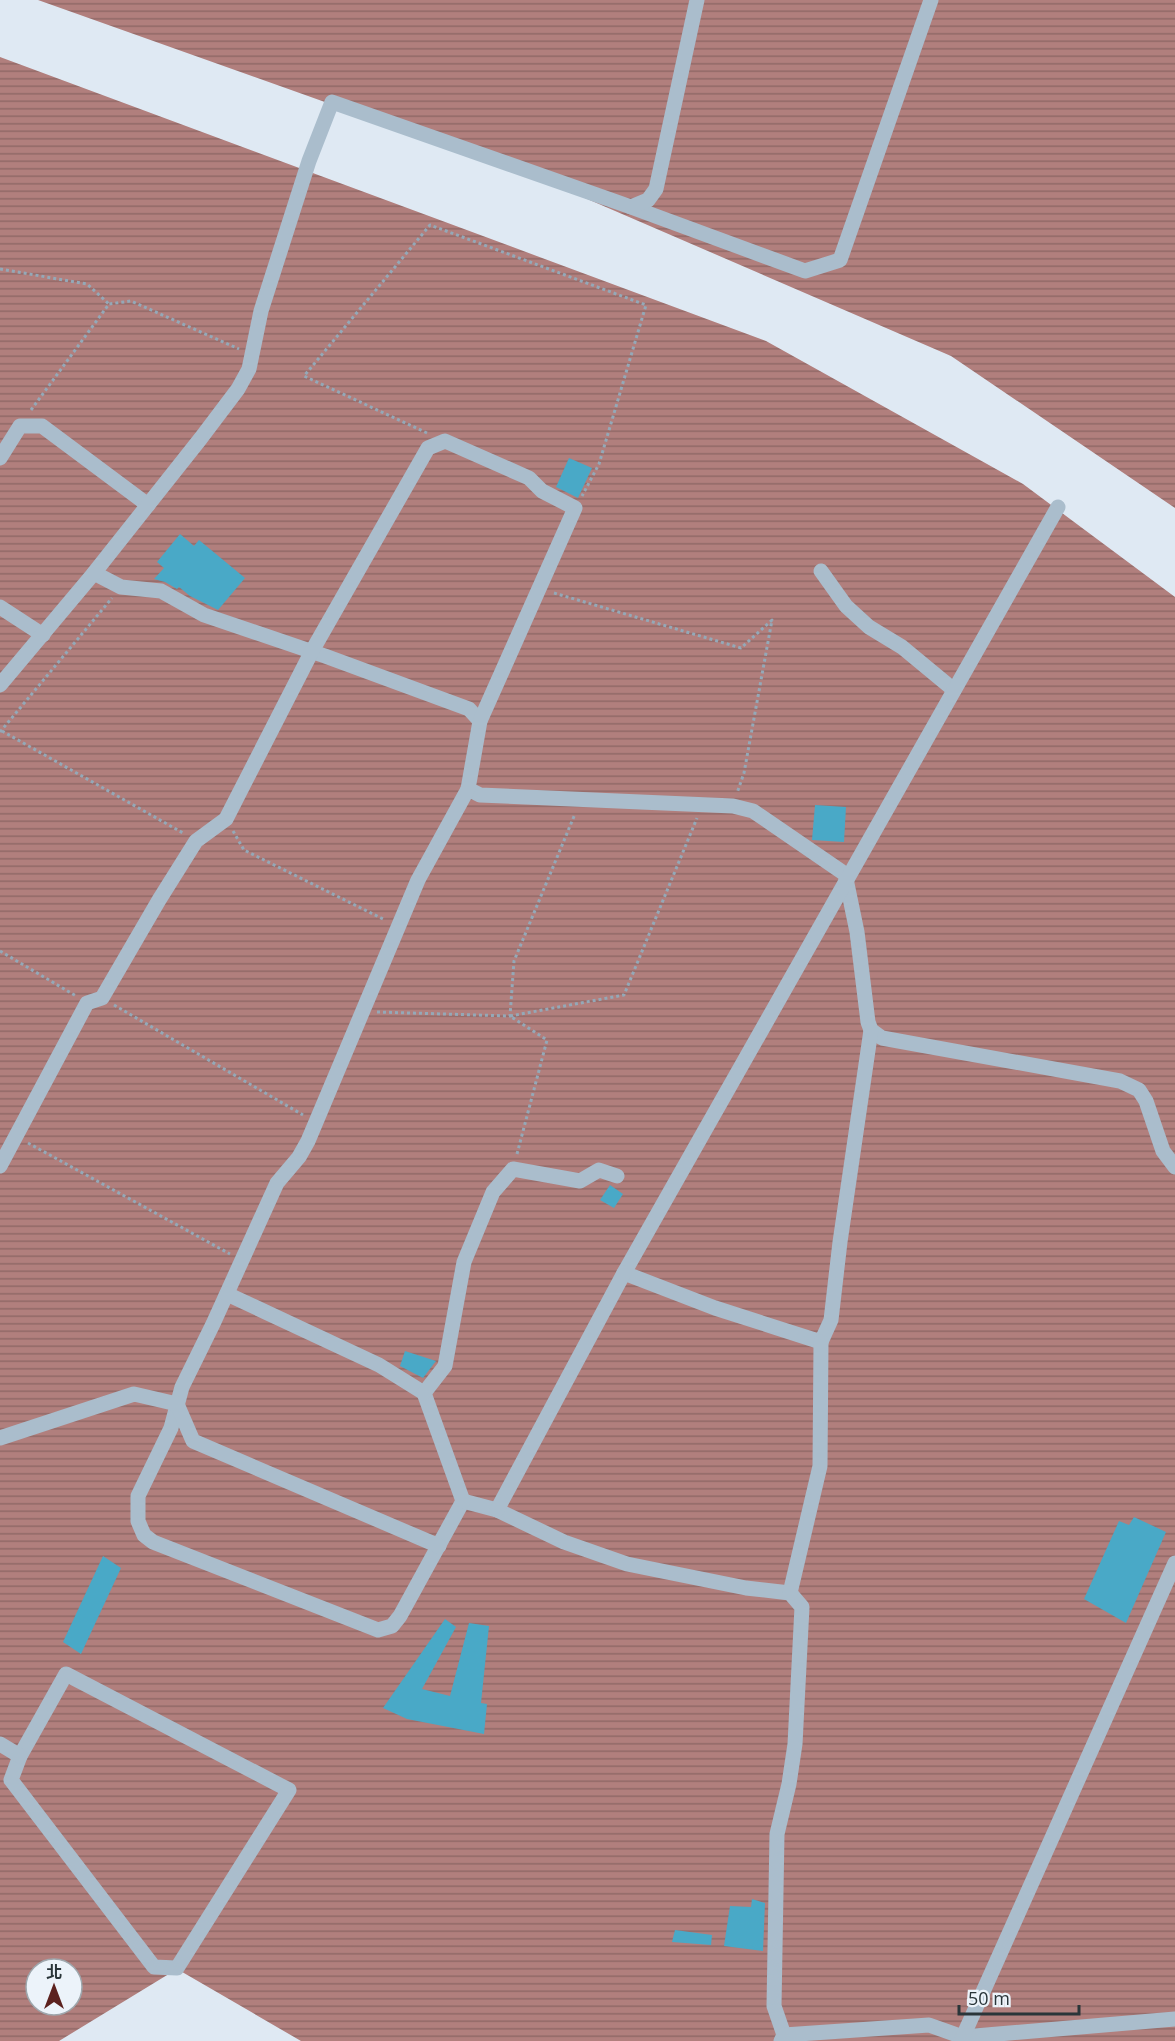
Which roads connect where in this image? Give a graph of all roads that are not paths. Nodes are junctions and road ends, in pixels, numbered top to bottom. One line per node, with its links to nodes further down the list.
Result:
1 (697, 0): 3 (lane)
2 (931, 0): 3 (lane)
3 (631, 207): 5 (lane)
4 (0, 458): 5 (lane)
5 (148, 505): 8 (lane)
6 (1058, 507): 13 (lane)
7 (821, 572): 13 (lane)
8 (94, 573): 10 (lane); 11 (lane)
9 (0, 607): 10 (lane)
10 (43, 634): 12 (lane)
11 (312, 651): 14 (lane); 14 (lane); 18 (lane)
12 (0, 685)
13 (954, 690): 16 (lane)
14 (480, 721): 15 (lane)
15 (468, 789): 16 (lane); 22 (lane)
16 (846, 880): 17 (lane); 21 (lane)
17 (871, 1030): 19 (lane); 23 (lane)
18 (0, 1166)
19 (1175, 1167)
20 (617, 1176): 24 (lane)
21 (624, 1273): 23 (lane); 28 (lane)
22 (227, 1294): 24 (lane); 25 (lane)
23 (821, 1342): 31 (lane)
24 (424, 1393): 27 (lane)
25 (177, 1404): 26 (lane); 29 (lane); 29 (lane)
26 (0, 1437)
27 (463, 1501): 28 (lane); 29 (lane)
28 (497, 1510): 31 (lane)
29 (439, 1546)
30 (1175, 1563): 36 (lane)
31 (790, 1593): 35 (lane)
32 (0, 1744): 33 (lane)
33 (20, 1755): 33 (lane)
34 (1175, 2019): 36 (lane)
35 (783, 2038): 36 (lane)
36 (962, 2039)

